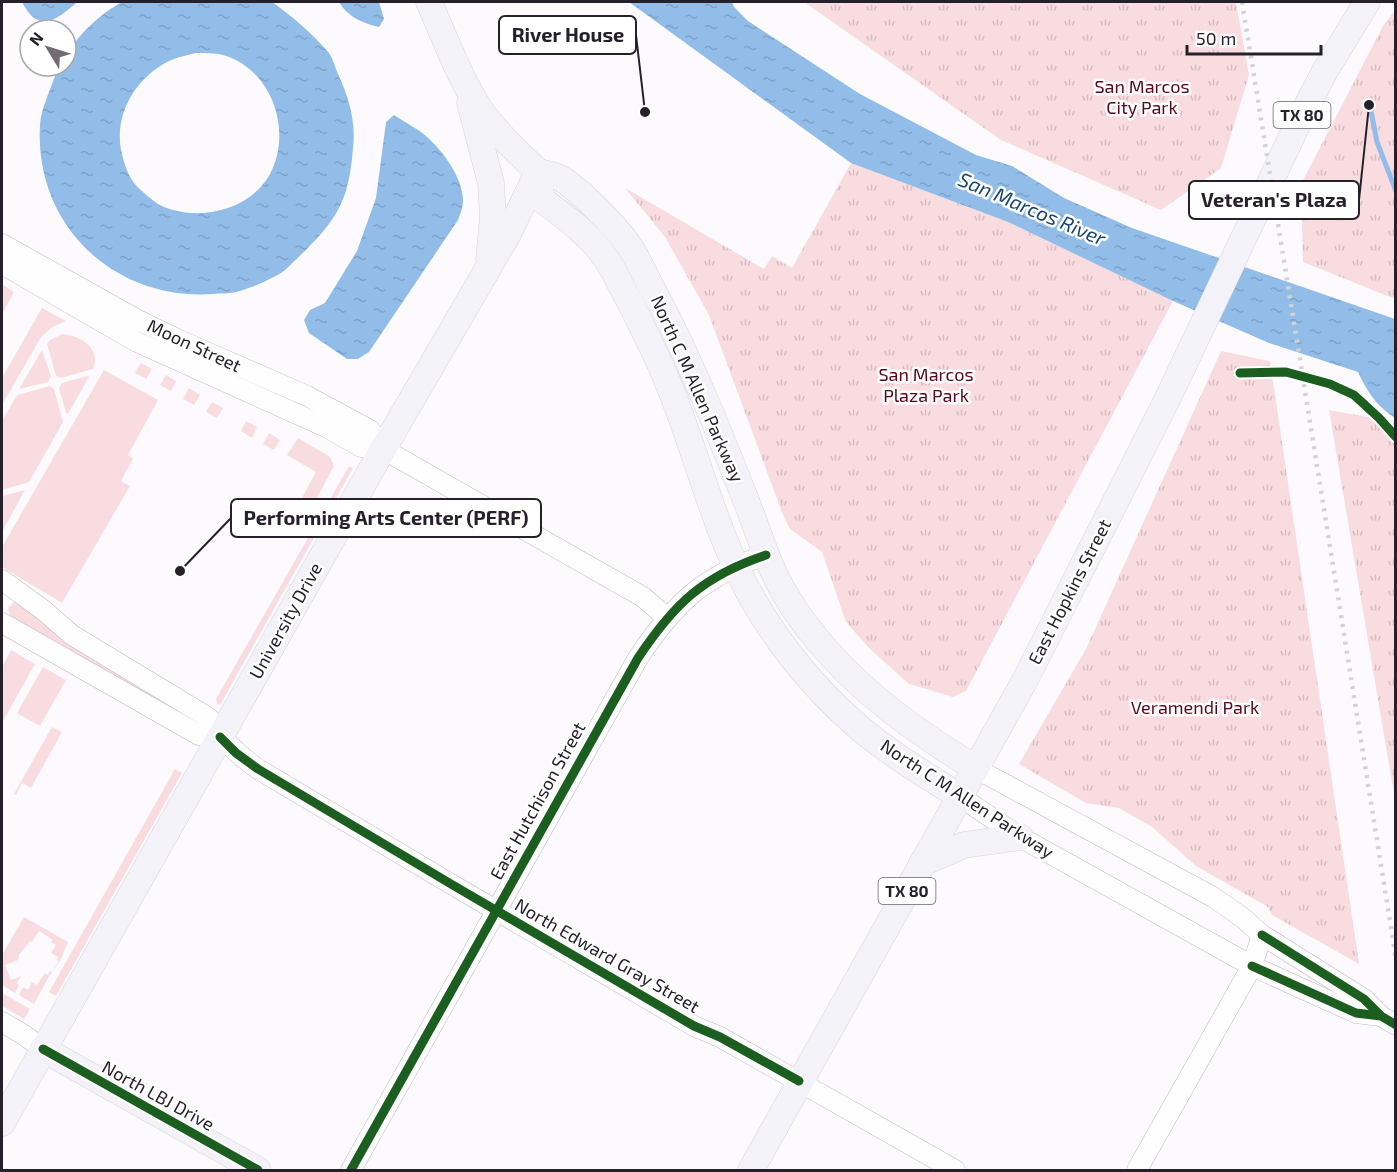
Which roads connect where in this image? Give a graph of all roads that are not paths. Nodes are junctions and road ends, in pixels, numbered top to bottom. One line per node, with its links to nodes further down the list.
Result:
1 (429, 2): 3 (main road)
2 (1367, 2): 19 (main road, East Hopkins Street / TX 80)
3 (465, 83): 4 (main road); 7 (main road)
4 (538, 172): 7 (main road, University Drive); 9 (main road, North C M Allen Parkway); 10 (main road, North C M Allen Parkway)
5 (2, 244): 8 (street, Moon Street)
6 (2, 264): 8 (street, Moon Street)
7 (487, 271): 8 (main road, University Drive)
8 (383, 449): 14 (street, Moon Street); 18 (main road, University Drive)
9 (726, 452): 10 (main road); 11 (main road, North C M Allen Parkway)
10 (696, 462): 12 (main road, North C M Allen Parkway)
11 (766, 555): 12 (street, East Hutchison Street); 16 (main road, North C M Allen Parkway)
12 (735, 566): 14 (street, East Hutchison Street); 17 (main road, North C M Allen Parkway)
13 (4, 584): 18 (street, North Edward Gray Street)
14 (666, 617): 23 (street, East Hutchison Street)
15 (2, 623): 18 (street)
16 (837, 661): 17 (main road); 19 (main road, North C M Allen Parkway)
17 (813, 681): 20 (main road, North C M Allen Parkway)
18 (220, 737): 23 (street, North Edward Gray Street); 28 (main road, University Drive)
19 (975, 768): 20 (main road, East Hopkins Street / TX 80); 24 (street, North C M Allen Parkway)
20 (959, 796): 21 (street, North C M Allen Parkway); 22 (main road, East Hopkins Street / TX 80)
21 (1020, 837): 22 (main road); 25 (street, North C M Allen Parkway)
22 (922, 863): 29 (main road, East Hopkins Street / TX 80)
23 (496, 911): 29 (street, North Edward Gray Street); 32 (street, East Hutchison Street)
24 (1262, 935): 25 (street); 26 (street, North C M Allen Parkway)
25 (1252, 966): 26 (street, North C M Allen Parkway); 35 (street)
26 (1388, 1021)
27 (2, 1022): 28 (street, North LBJ Drive)
28 (43, 1049): 30 (main road, University Drive); 31 (main road, North LBJ Drive)
29 (799, 1081): 33 (main road, East Hopkins Street / TX 80); 34 (street, North Edward Gray Street)
30 (2, 1123)
31 (258, 1170)
32 (351, 1170)
33 (751, 1170)
34 (954, 1170)
35 (1137, 1170)

